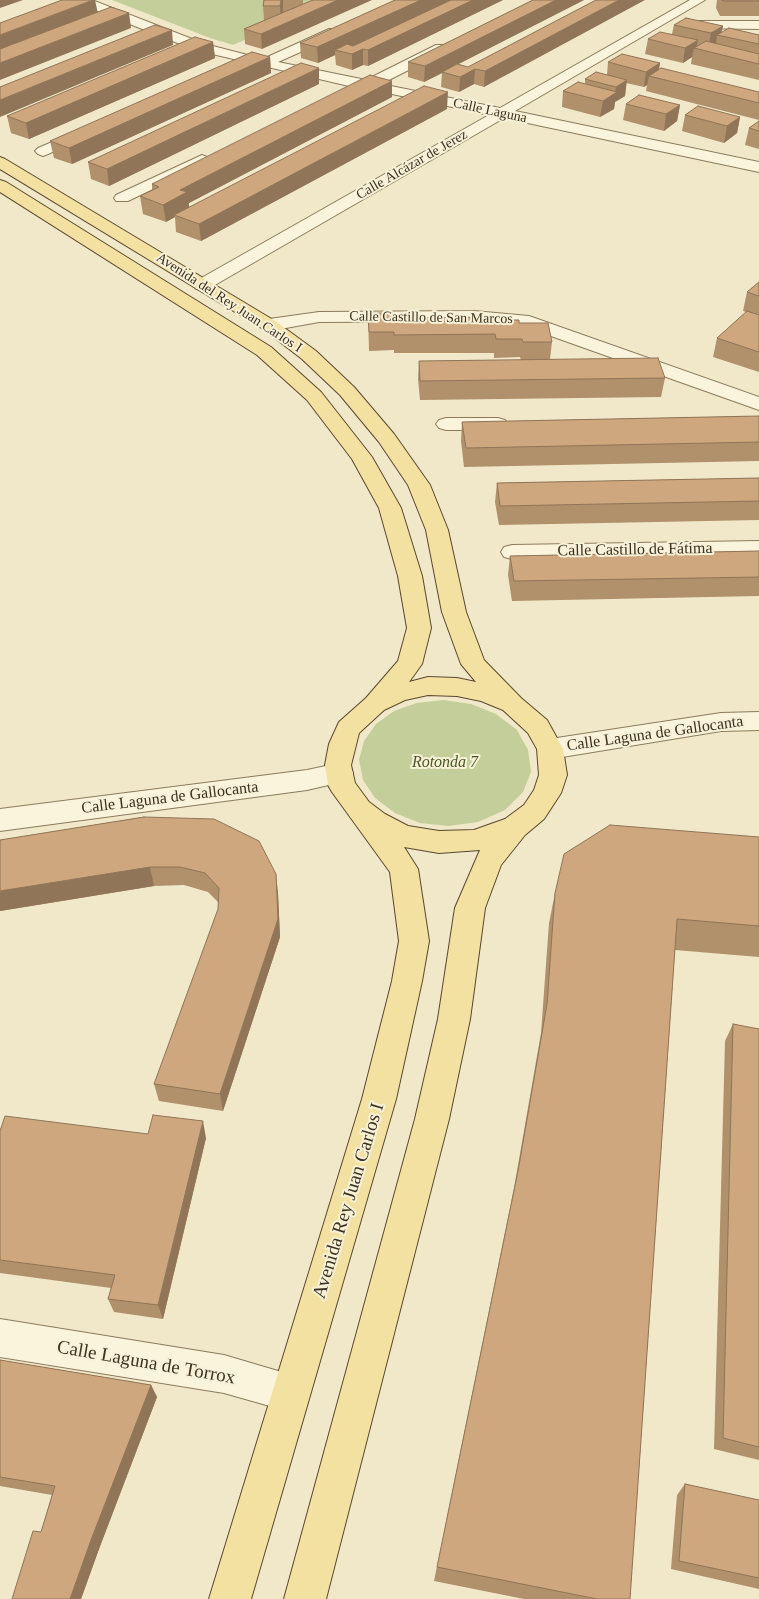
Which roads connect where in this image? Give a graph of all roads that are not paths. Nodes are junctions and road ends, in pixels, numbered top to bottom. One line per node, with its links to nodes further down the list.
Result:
1 (81, 0): 7 (street, Calle Laguna)
2 (699, 0): 3 (street, Calle Alcázar de Jerez)
3 (666, 19): 4 (street); 11 (street, Calle Alcázar de Jerez)
4 (696, 25): 5 (street); 8 (street)
5 (759, 25)
6 (344, 28): 14 (street)
7 (156, 31): 9 (street); 12 (street, Calle Laguna)
8 (750, 38)
9 (138, 39)
10 (451, 43): 16 (street)
11 (601, 57): 13 (street); 18 (street, Calle Alcázar de Jerez)
12 (244, 59): 14 (street, Calle Laguna); 15 (street)
13 (619, 62)
14 (265, 63): 16 (street, Calle Laguna)
15 (227, 67)
16 (362, 85): 17 (street); 18 (street, Calle Laguna)
17 (341, 92)
18 (502, 113): 23 (street, Calle Laguna); 26 (street, Calle Alcázar de Jerez)
19 (95, 127): 20 (street)
20 (43, 151)
21 (219, 152): 25 (street)
22 (0, 162): 26 (main road, Avenida del Rey Juan Carlos I)
23 (759, 167)
24 (0, 184): 33 (main road, Avenida del Rey Juan Carlos I)
25 (122, 198)
26 (202, 285): 27 (main road, Avenida del Rey Juan Carlos I)
27 (269, 325): 28 (street, Calle Castillo de San Marcos); 34 (main road, Avenida del Rey Juan Carlos I)
28 (758, 415)
29 (446, 424): 30 (street)
30 (515, 424)
31 (759, 548): 32 (street, Calle Castillo de Fátima)
32 (512, 552)
33 (375, 704): 34 (main road); 37 (main road)
34 (512, 704): 36 (main road)
35 (759, 720): 36 (street, Calle Laguna de Gallocanta)
36 (550, 749): 40 (main road)
37 (340, 773): 38 (main road); 39 (street, Calle Laguna de Gallocanta)
38 (359, 808): 40 (main road); 42 (main road, Avenida Rey Juan Carlos I)
39 (0, 820)
40 (515, 827): 44 (main road)
41 (0, 1338): 42 (street, Calle Laguna de Torrox)
42 (291, 1393): 43 (main road, Avenida Rey Juan Carlos I)
43 (230, 1599)
44 (305, 1599)

